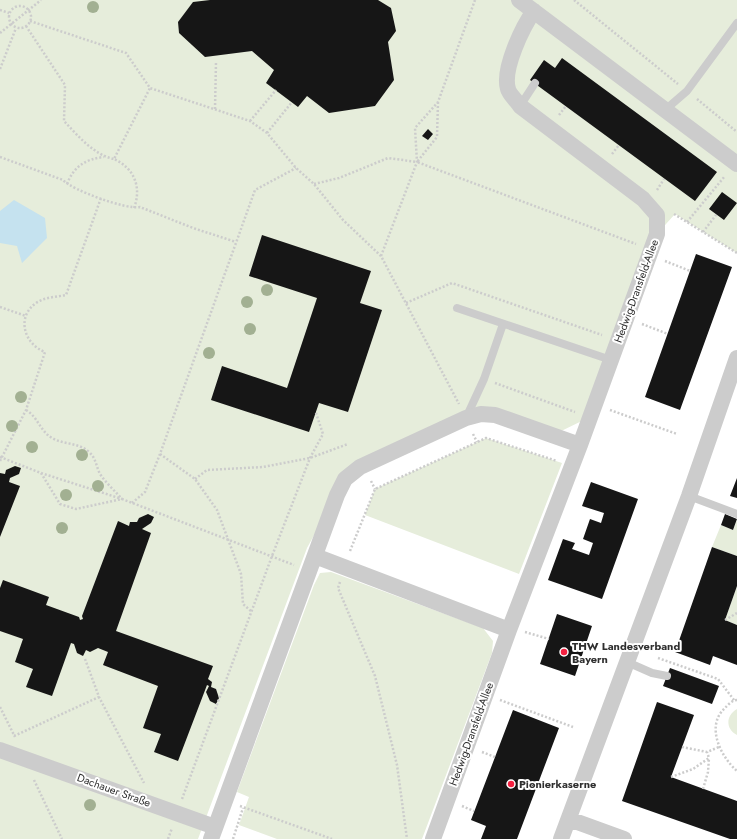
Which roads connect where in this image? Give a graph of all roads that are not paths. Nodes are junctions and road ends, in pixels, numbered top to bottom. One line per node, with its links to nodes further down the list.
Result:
1 (519, 0): 2 (street)
2 (534, 11): 5 (street); 6 (street)
3 (737, 23): 6 (lane)
4 (535, 83): 5 (lane)
5 (520, 106): 11 (street, Hedwig-Dransfeld-Allee)
6 (665, 110): 7 (street)
7 (736, 163)
8 (457, 308): 9 (lane)
9 (503, 324): 11 (lane); 12 (lane)
10 (737, 358): 14 (street)
11 (610, 360): 13 (street, Hedwig-Dransfeld-Allee)
12 (466, 418): 13 (street); 16 (street)
13 (580, 445): 17 (street, Hedwig-Dransfeld-Allee)
14 (689, 496): 15 (lane); 18 (street)
15 (737, 514)
16 (312, 564): 17 (street); 22 (street)
17 (516, 630): 23 (street, Hedwig-Dransfeld-Allee)
18 (626, 662): 19 (lane); 21 (street)
19 (667, 676)
20 (0, 750): 22 (street, Dachauer Straße)
21 (569, 819): 24 (street); 25 (street)
22 (213, 833)
23 (433, 839)
24 (561, 839)
25 (624, 839)

